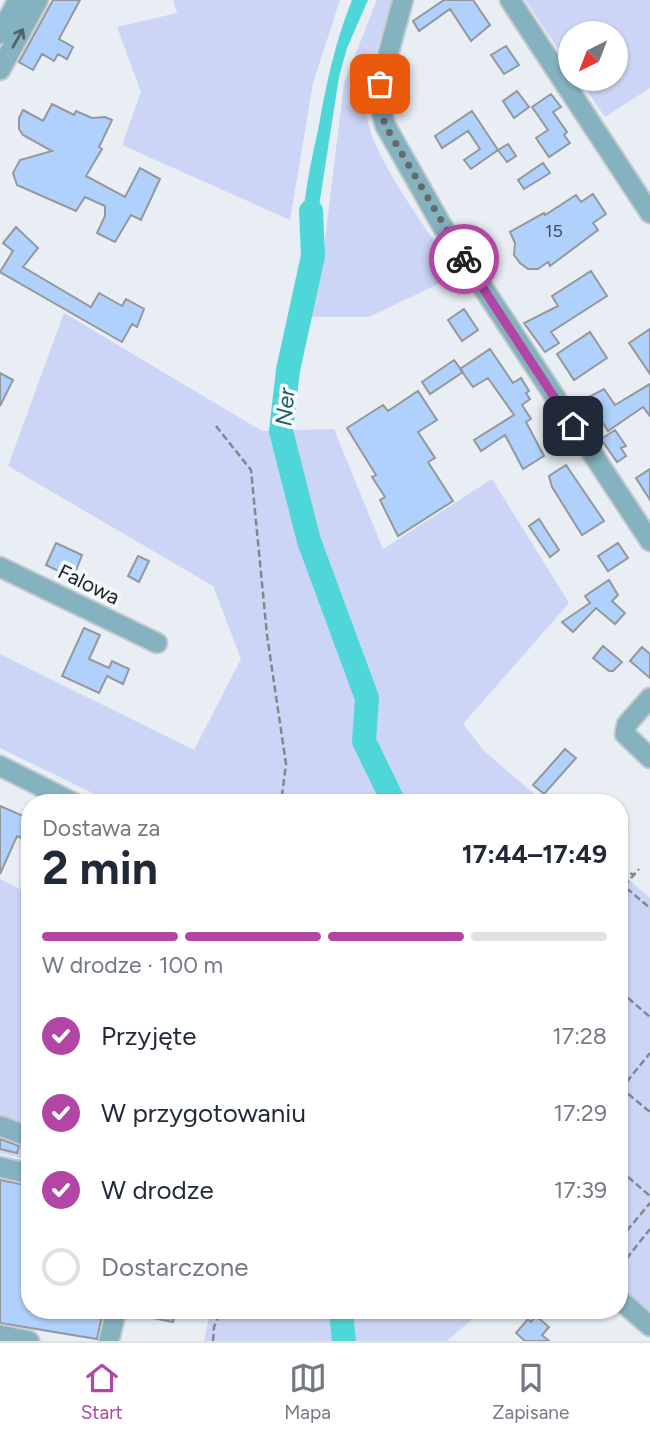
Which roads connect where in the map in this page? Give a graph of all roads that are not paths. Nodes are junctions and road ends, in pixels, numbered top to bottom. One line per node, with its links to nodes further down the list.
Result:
1 (18, 0): 5 (street)
2 (37, 0): 6 (street, one-way to 2)
3 (403, 0): 8 (street)
4 (510, 0): 7 (street)
5 (0, 34)
6 (0, 70)
7 (650, 213)
8 (650, 541)
9 (0, 567): 10 (street, Falowa)
10 (157, 643)
11 (650, 698): 12 (street)
12 (650, 758)
13 (0, 766): 14 (street)
14 (56, 794)
15 (0, 1126): 16 (street)
16 (21, 1134)
17 (0, 1167): 18 (street)
18 (21, 1172)
19 (628, 1307): 21 (street)
20 (114, 1319): 24 (street)
21 (650, 1326)
22 (0, 1335): 23 (street)
23 (29, 1341)
24 (108, 1341)

